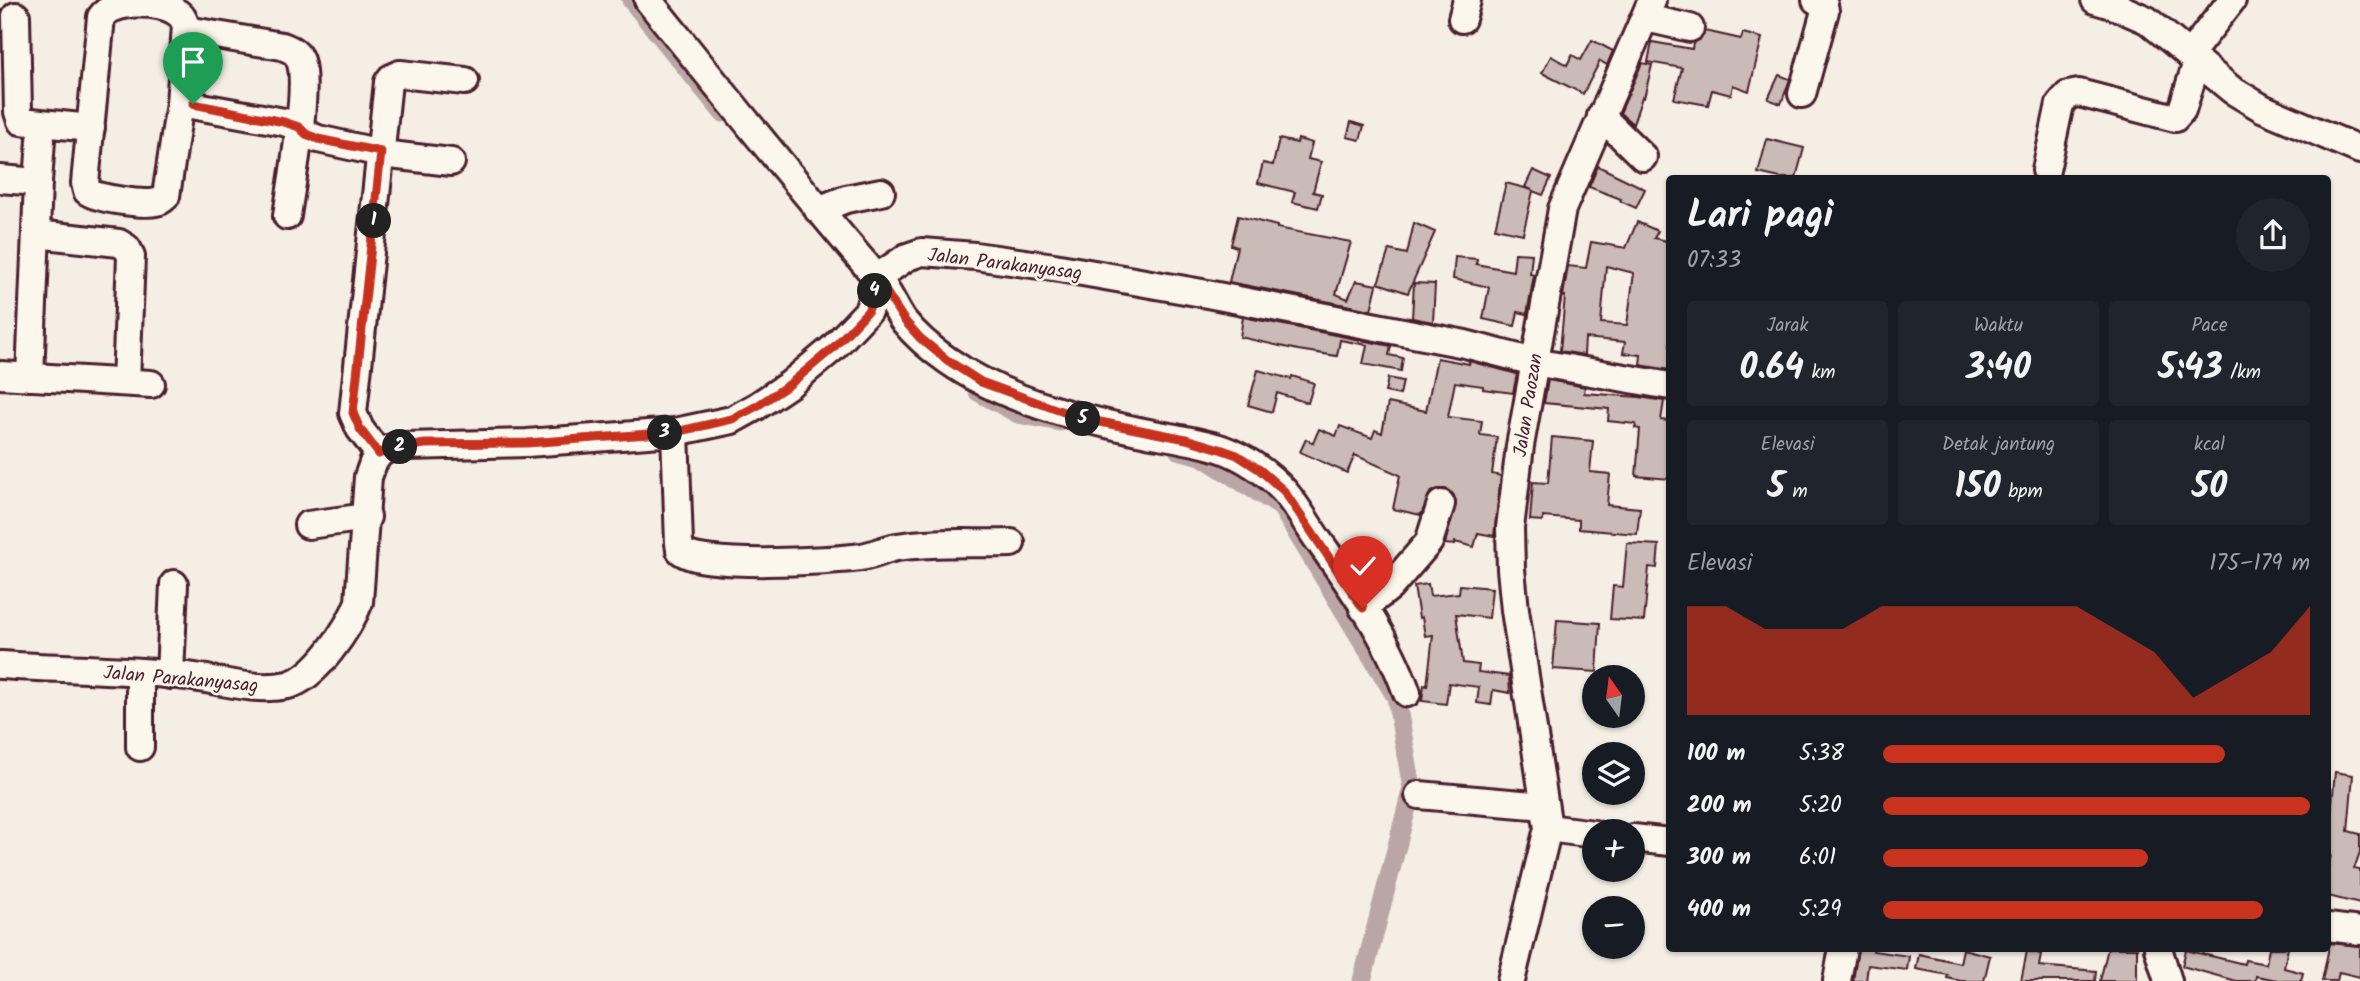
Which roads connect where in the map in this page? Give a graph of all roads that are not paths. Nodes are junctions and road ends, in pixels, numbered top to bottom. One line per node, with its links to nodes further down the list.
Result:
1 (648, 0): 25 (street)
2 (1816, 0): 11 (street)
3 (2232, 0): 9 (street)
4 (2109, 2): 9 (street)
5 (1649, 9): 7 (street); 13 (street, Jalan Paozan)
6 (16, 16): 15 (street)
7 (1690, 27)
8 (186, 30): 12 (street); 14 (street); 15 (street)
9 (2193, 58): 17 (street); 21 (street)
10 (465, 81): 18 (street)
11 (1802, 94)
12 (180, 103): 14 (street); 15 (street)
13 (1601, 116): 19 (street); 29 (street, Jalan Paozan)
14 (299, 127): 18 (street); 26 (street)
15 (91, 128)
16 (41, 140): 23 (street)
17 (2360, 150)
18 (381, 152): 20 (street); 34 (street)
19 (1643, 157)
20 (451, 162)
21 (2046, 170)
22 (0, 179): 23 (street)
23 (38, 182): 27 (street)
24 (881, 192): 25 (street)
25 (818, 210): 28 (street)
26 (287, 216)
27 (36, 234): 31 (street); 31 (street)
28 (874, 294): 29 (street, Jalan Parakanyasag); 33 (street, Jalan Parakanyasag); 40 (street)
29 (1534, 362): 32 (street, Jalan Parakanyasag); 47 (street, Jalan Paozan)
30 (0, 375): 31 (street)
31 (30, 377)
32 (1666, 385)
33 (676, 432): 34 (street, Jalan Parakanyasag); 38 (street)
34 (379, 454): 36 (street, Jalan Parakanyasag)
35 (1441, 504): 40 (street)
36 (367, 517): 37 (street); 43 (street, Jalan Parakanyasag)
37 (308, 525)
38 (1011, 543)
39 (174, 584): 43 (street)
40 (1363, 608): 44 (street)
41 (0, 665): 42 (street, Jalan Parakanyasag)
42 (140, 673): 43 (street, Jalan Parakanyasag); 45 (street)
43 (170, 675)
44 (1407, 693)
45 (140, 747)
46 (1419, 795): 47 (street)
47 (1546, 817): 48 (street); 55 (street)
48 (1582, 830)
49 (1645, 839): 50 (street)
50 (1666, 842)
51 (2331, 927): 52 (street)
52 (2360, 931)
53 (1842, 952): 56 (street)
54 (2159, 952): 57 (street)
55 (1511, 981)
56 (1837, 981)
57 (2168, 981)

